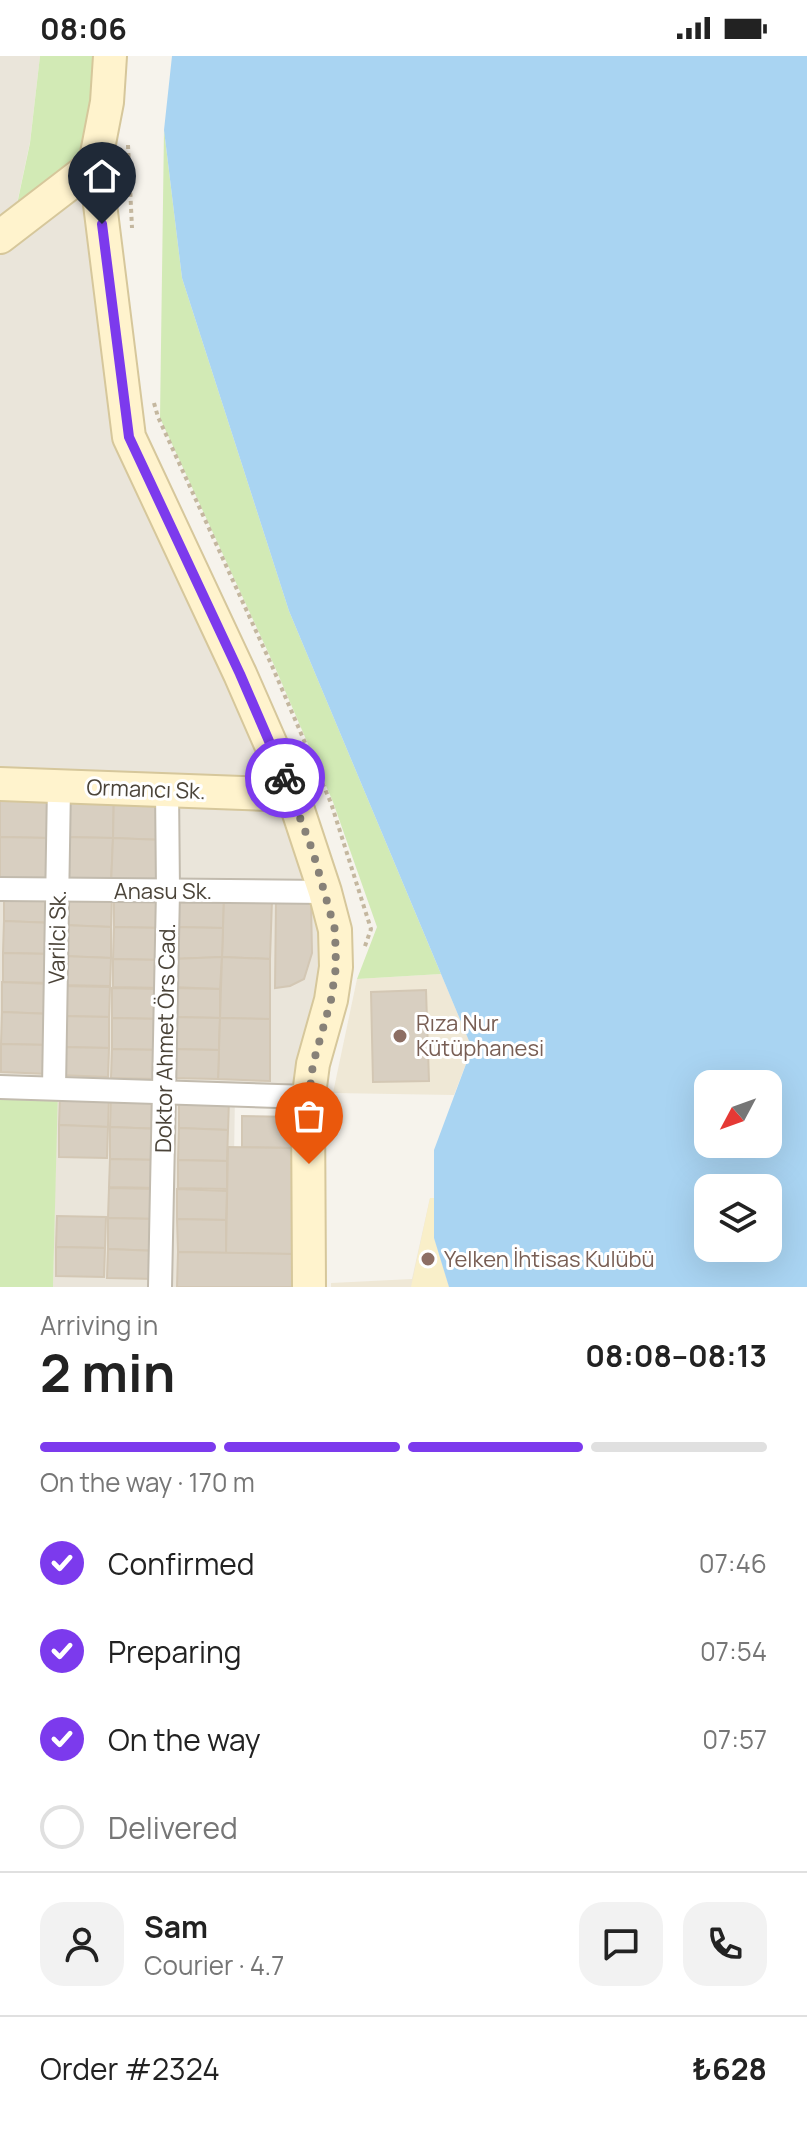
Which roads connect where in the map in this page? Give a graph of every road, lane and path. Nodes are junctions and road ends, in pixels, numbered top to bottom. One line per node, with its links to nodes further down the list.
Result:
1 (110, 56): 3 (main road)
2 (127, 139): 4 (path)
3 (95, 164): 5 (main road); 11 (main road)
4 (133, 234)
5 (0, 237)
6 (152, 395): 7 (path)
7 (158, 417)
8 (0, 784): 9 (main road, Ormancı Sk.)
9 (59, 786): 10 (main road, Ormancı Sk.); 13 (street, Varilci Sk.)
10 (167, 789): 11 (main road, Ormancı Sk.); 14 (street, Doktor Ahmet Örs Cad.)
11 (293, 795): 15 (main road)
12 (0, 889): 13 (street, Anasu Sk.)
13 (57, 890): 14 (street, Anasu Sk.); 17 (street, Varilci Sk.)
14 (168, 891): 15 (street, Anasu Sk.); 18 (street, Doktor Ahmet Örs Cad.)
15 (325, 892): 19 (main road)
16 (0, 1087): 17 (street)
17 (54, 1088): 18 (street)
18 (164, 1092): 19 (street); 20 (street, Doktor Ahmet Örs Cad.)
19 (309, 1097): 21 (main road)
20 (160, 1287)
21 (309, 1287)

